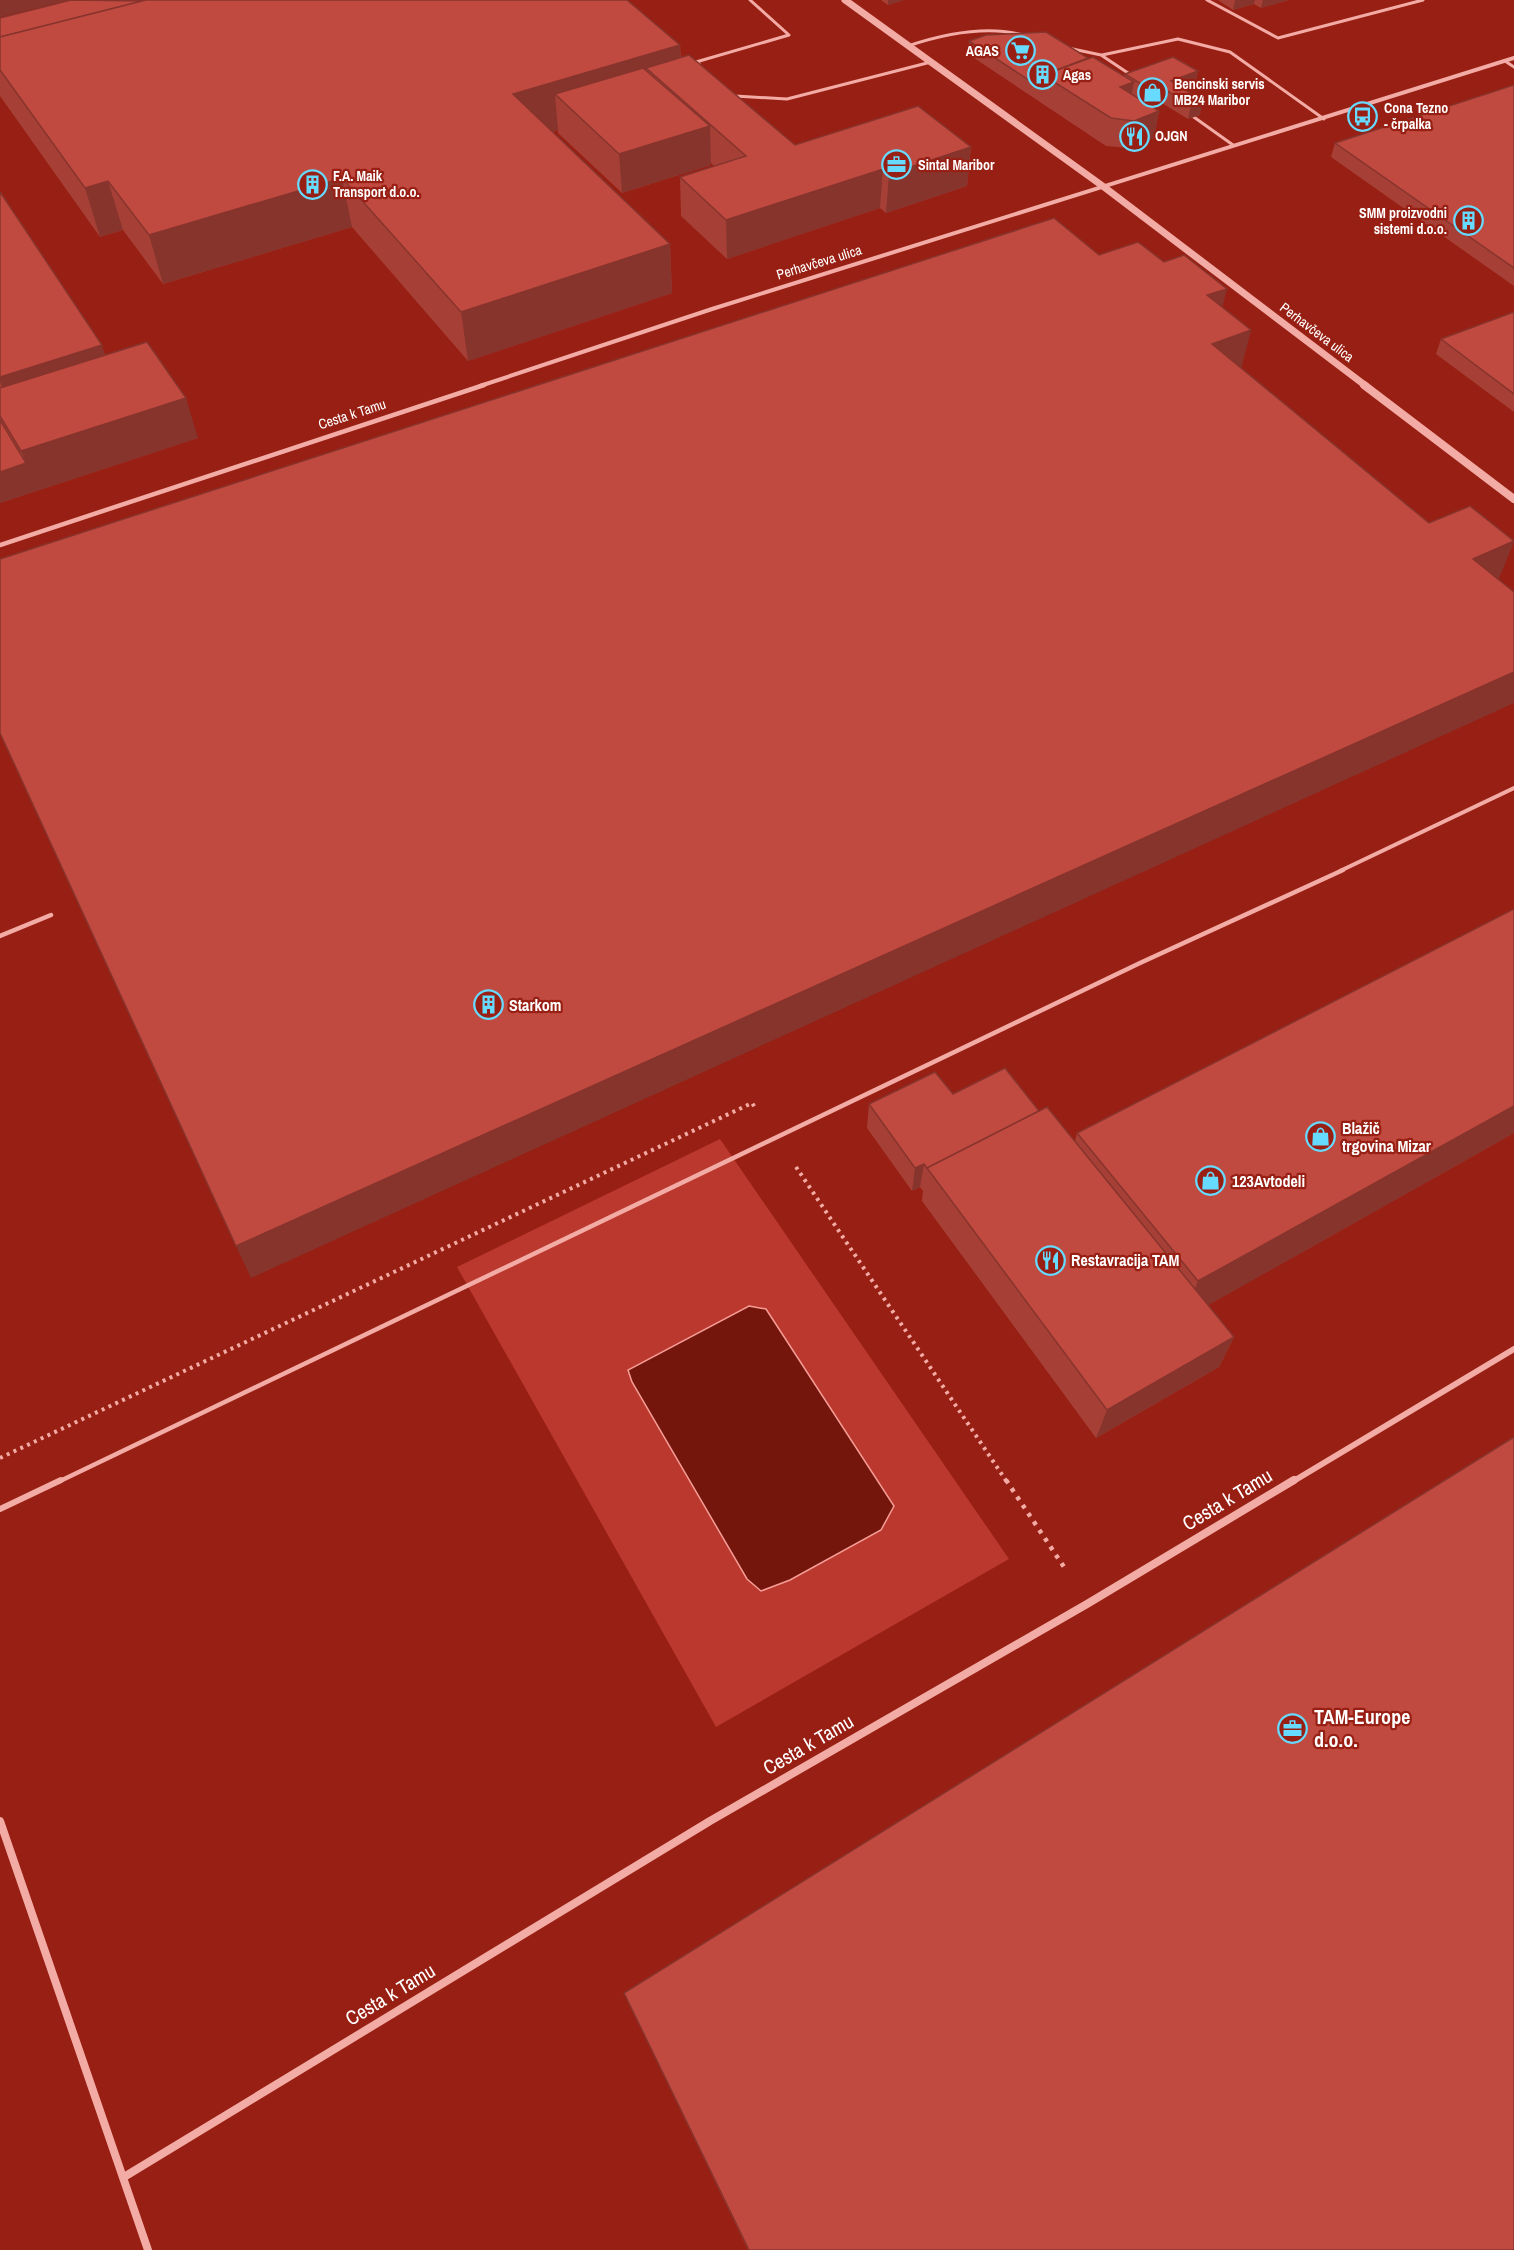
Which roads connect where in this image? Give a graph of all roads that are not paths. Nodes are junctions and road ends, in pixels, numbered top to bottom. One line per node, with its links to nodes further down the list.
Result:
1 (750, 0): 13 (lane)
2 (845, 0): 6 (street, Perhavčeva ulica)
3 (1207, 0): 4 (lane)
4 (1423, 0)
5 (1031, 38): 6 (lane)
6 (908, 46): 11 (street, Perhavčeva ulica)
7 (1060, 47): 8 (lane)
8 (1101, 55): 14 (lane); 17 (lane)
9 (1514, 58): 10 (street, Perhavčeva ulica)
10 (1504, 61): 12 (lane); 17 (street, Perhavčeva ulica)
11 (931, 62): 15 (lane); 19 (street, Perhavčeva ulica)
12 (1514, 67)
13 (704, 69)
14 (1140, 81)
15 (727, 89)
16 (1188, 113): 18 (lane)
17 (1324, 119): 18 (street, Perhavčeva ulica)
18 (1233, 145): 19 (street, Perhavčeva ulica)
19 (1104, 187): 20 (street, Perhavčeva ulica); 21 (street, Perhavčeva ulica)
20 (712, 309): 22 (street, Cesta k Tamu)
21 (1514, 498)
22 (0, 545)
23 (1514, 788): 27 (lane)
24 (51, 915): 25 (lane)
25 (0, 936)
26 (1514, 1349): 29 (street, Cesta k Tamu)
27 (0, 1509)
28 (0, 1821): 29 (street)
29 (124, 2177): 30 (street)
30 (148, 2250)

